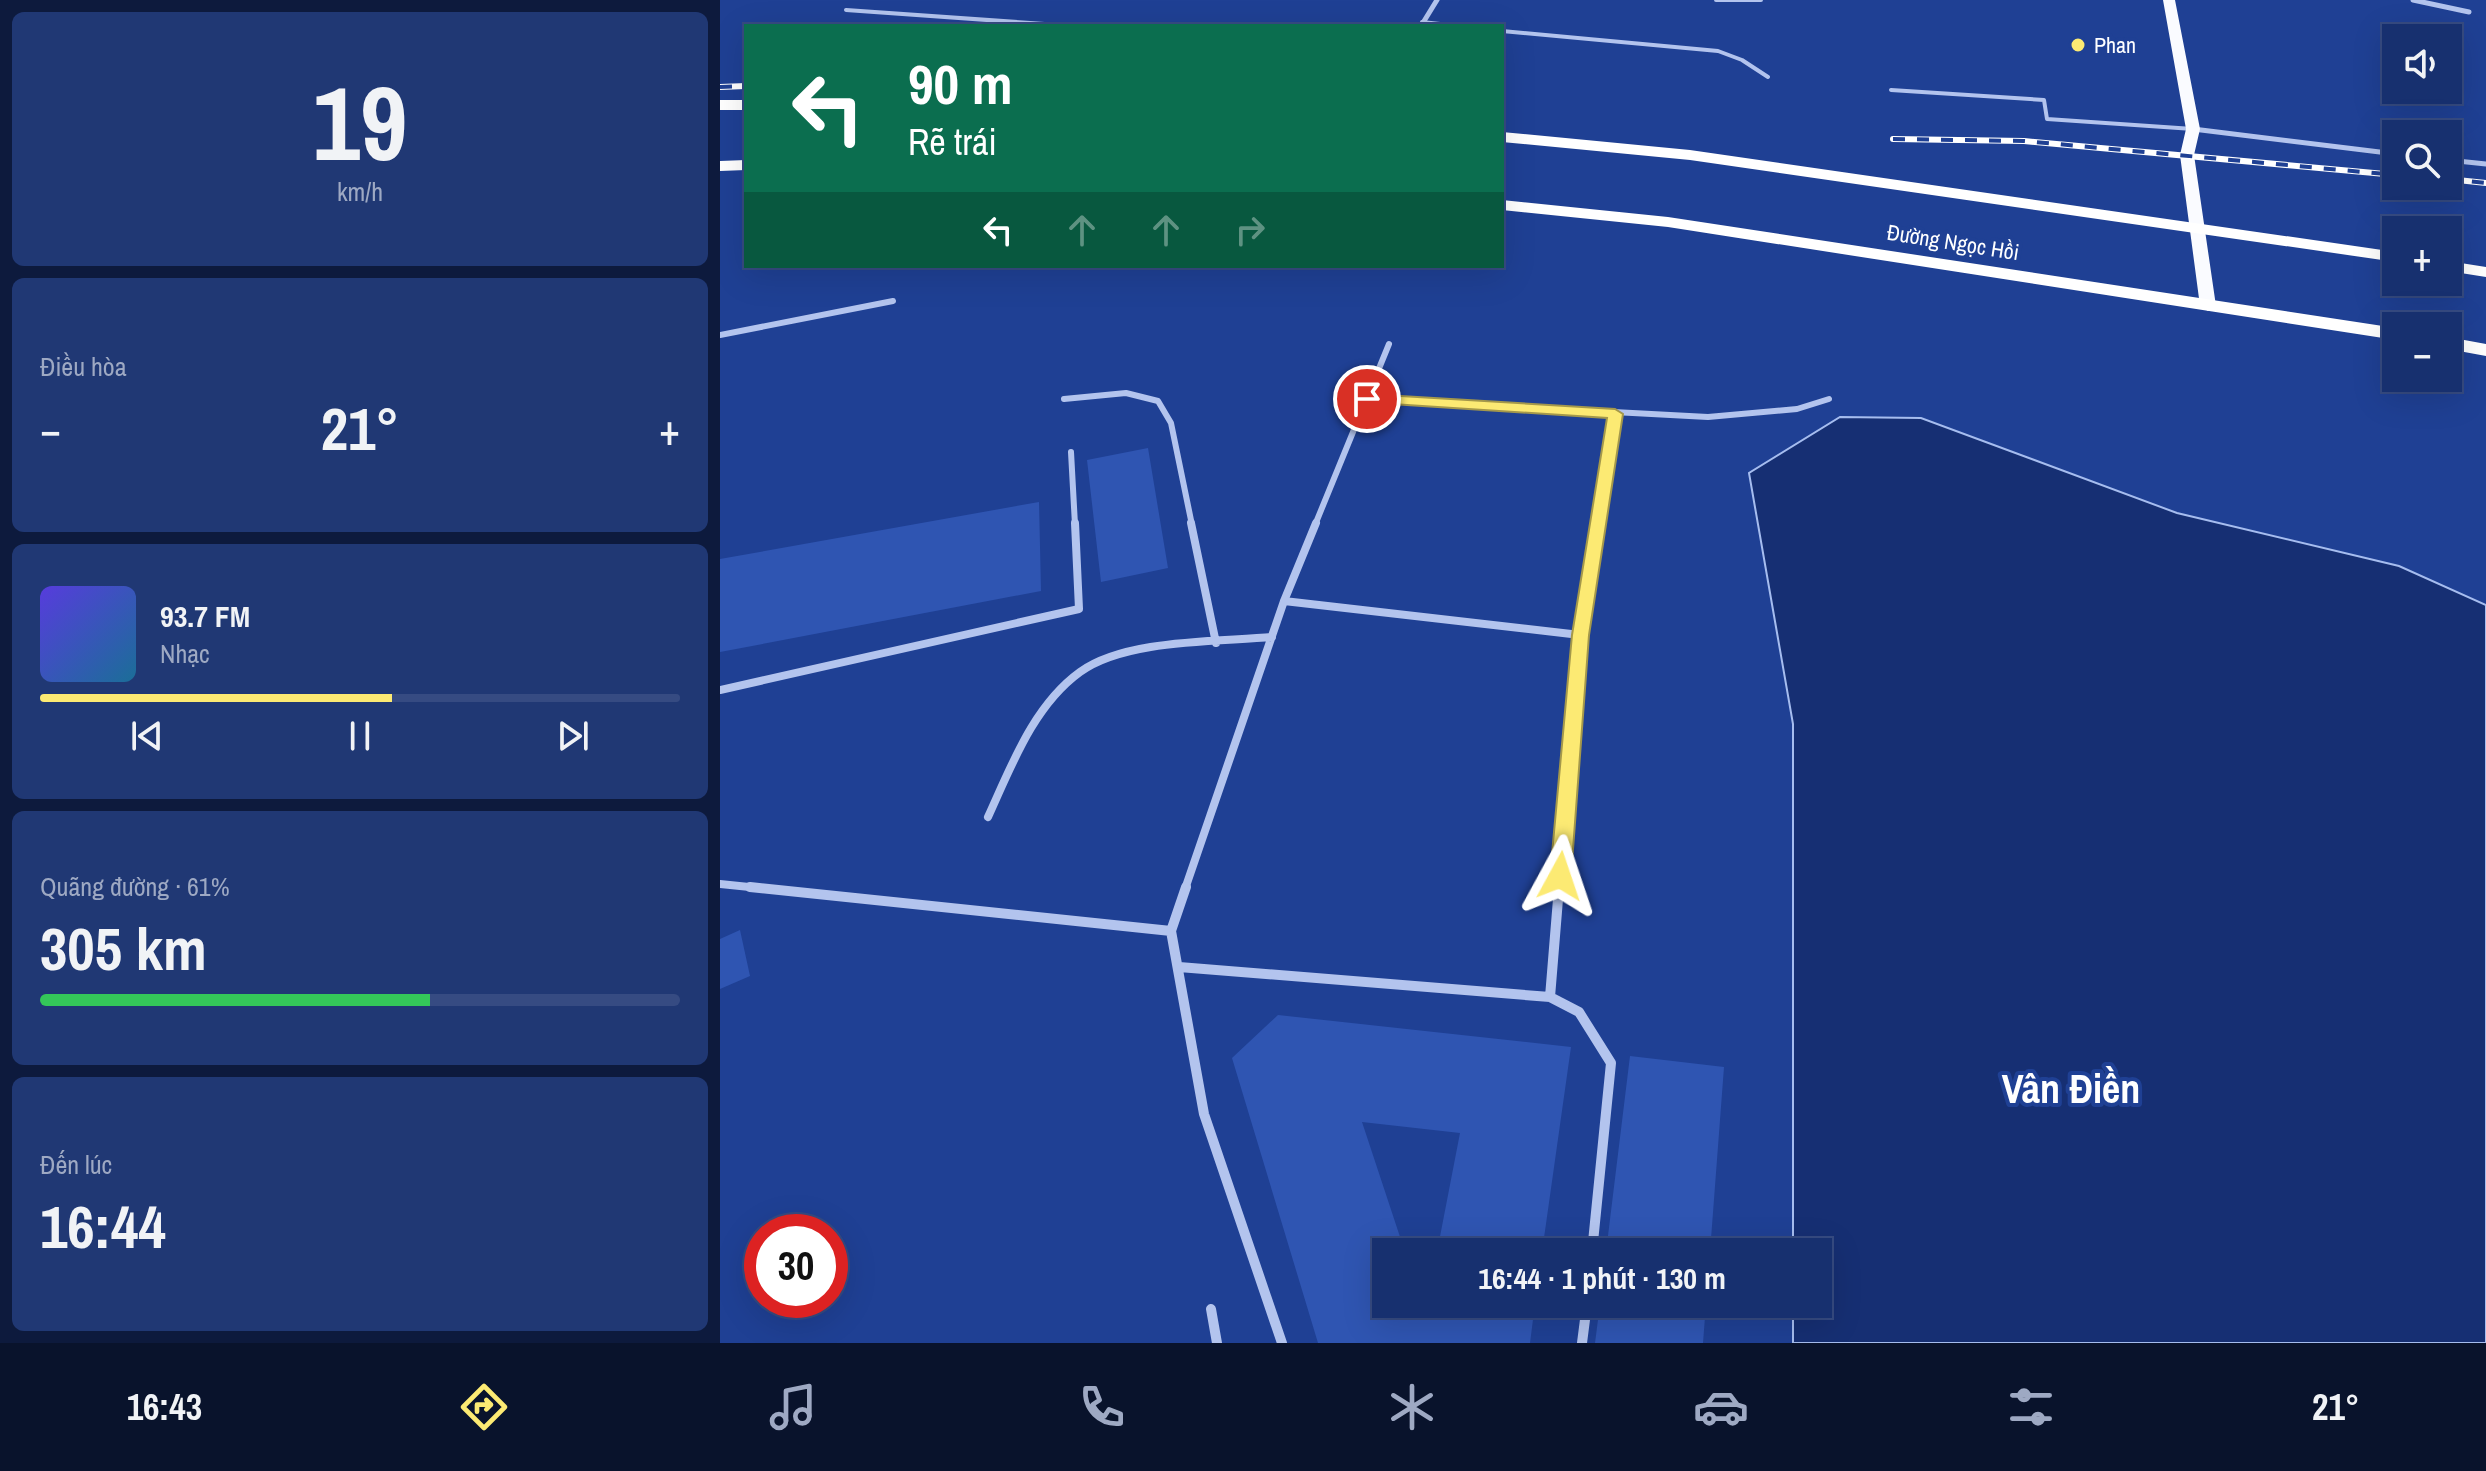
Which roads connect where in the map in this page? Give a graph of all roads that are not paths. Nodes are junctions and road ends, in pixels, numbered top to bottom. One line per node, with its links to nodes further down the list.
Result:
1 (1437, 0): 9 (street)
2 (1716, 0): 3 (lane)
3 (1761, 0)
4 (2169, 0): 15 (main road)
5 (2413, 0): 7 (street)
6 (846, 10): 8 (lane)
7 (2469, 12)
8 (1045, 24)
9 (1422, 24)
10 (1504, 31): 11 (lane)
11 (1768, 77)
12 (1891, 90): 15 (lane)
13 (720, 105): 14 (highway)
14 (744, 105)
15 (2193, 129): 17 (street); 23 (main road)
16 (1504, 137): 23 (highway, Đường Ngọc Hồi)
17 (2382, 152)
18 (2462, 161): 19 (street)
19 (2486, 164)
20 (744, 165): 21 (highway)
21 (720, 166)
22 (1504, 205): 28 (highway, Đường Ngọc Hồi)
23 (2197, 228): 24 (highway, Đường Ngọc Hồi); 28 (main road)
24 (2382, 255)
25 (2462, 268): 26 (highway)
26 (2486, 272)
27 (893, 301): 30 (street)
28 (2208, 306): 29 (highway, Đường Ngọc Hồi)
29 (2382, 332)
30 (720, 335)
31 (1389, 344): 35 (street)
32 (2462, 346): 33 (highway)
33 (2486, 350)
34 (1064, 399): 42 (street)
35 (1367, 399): 37 (street); 39 (street)
36 (1829, 399): 37 (street)
37 (1615, 414): 40 (street)
38 (1071, 452): 43 (street)
39 (1284, 601): 40 (street); 41 (street)
40 (1580, 635): 48 (street)
41 (1272, 637): 42 (street); 46 (street)
42 (1216, 643): 44 (street)
43 (720, 690)
44 (988, 817)
45 (720, 884): 46 (street)
46 (1171, 931): 47 (street)
47 (1179, 967): 48 (street); 53 (street)
48 (1550, 997): 49 (street)
49 (1593, 1238)
50 (1211, 1309): 52 (street)
51 (1585, 1318): 54 (street)
52 (1217, 1343)
53 (1282, 1343)
54 (1582, 1343)

